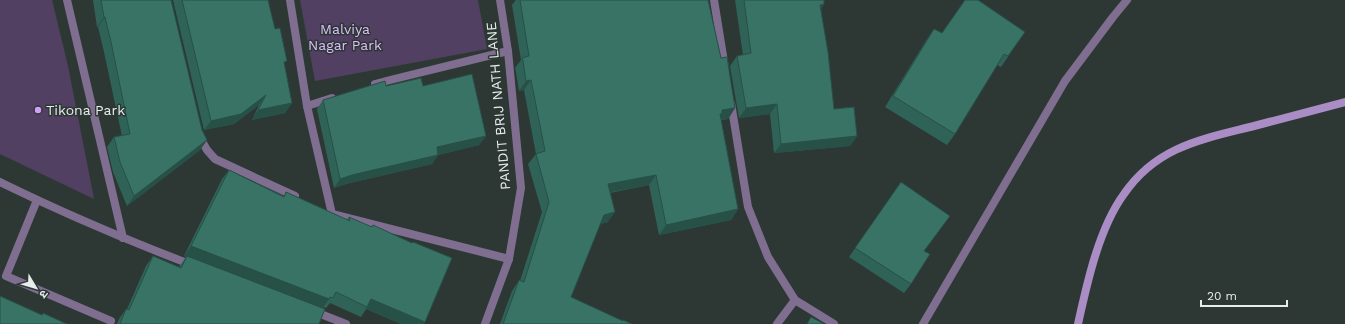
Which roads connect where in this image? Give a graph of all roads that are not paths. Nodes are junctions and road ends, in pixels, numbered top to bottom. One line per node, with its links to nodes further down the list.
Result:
1 (67, 0): 17 (street)
2 (290, 0): 12 (street)
3 (500, 0): 6 (street, PANDIT BRIJ NATH LANE)
4 (714, 0): 7 (street)
5 (1127, 0): 28 (street)
6 (508, 51): 8 (street); 18 (street, PANDIT BRIJ NATH LANE)
7 (726, 77)
8 (368, 87)
9 (729, 92): 21 (street)
10 (338, 97): 12 (street)
11 (1345, 102): 29 (street)
12 (308, 106): 18 (street)
13 (198, 131): 16 (street)
14 (0, 182): 15 (street)
15 (37, 200): 17 (street); 20 (street)
16 (304, 201)
17 (123, 238): 19 (street)
18 (510, 259): 25 (street, PANDIT BRIJ NATH LANE)
19 (197, 267)
20 (3, 275): 23 (street)
21 (795, 300): 26 (street); 27 (street)
22 (301, 307): 24 (street)
23 (111, 321)
24 (346, 324)
25 (485, 324)
26 (777, 324)
27 (834, 324)
28 (923, 324)
29 (1078, 324)

